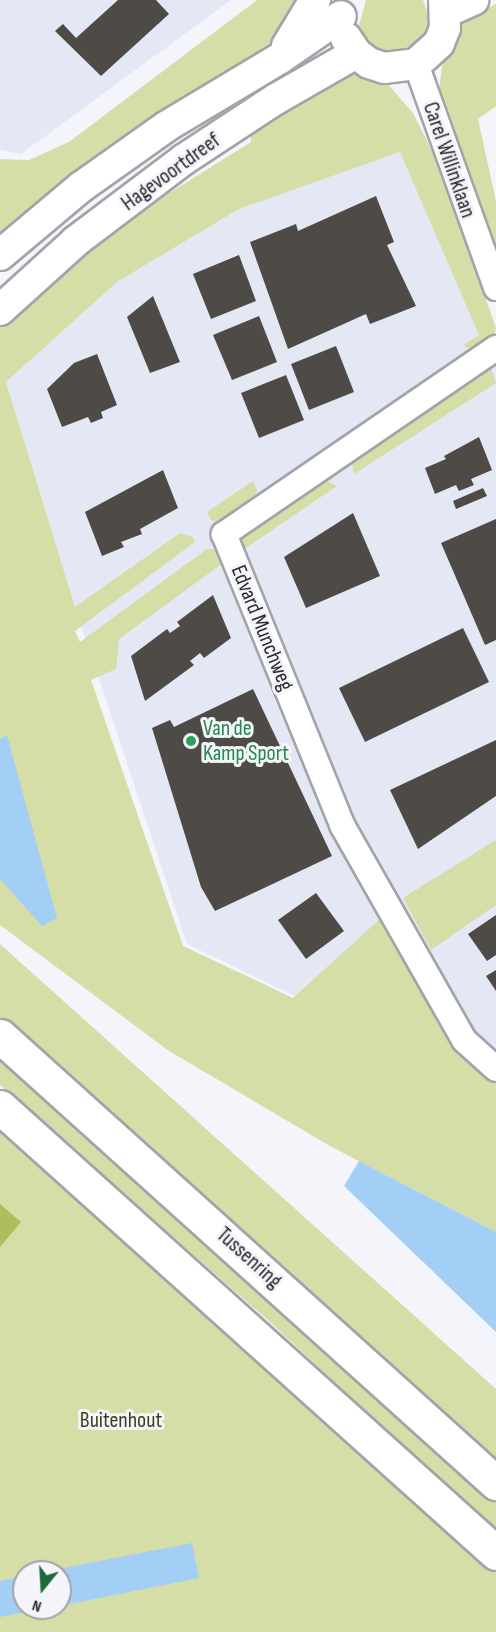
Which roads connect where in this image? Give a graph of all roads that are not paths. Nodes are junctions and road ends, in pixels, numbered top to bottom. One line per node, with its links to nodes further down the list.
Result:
1 (315, 0): 5 (main road)
2 (454, 4): 6 (main road)
3 (342, 8): 4 (main road); 5 (main road, Hagevoortdreef)
4 (356, 53): 6 (main road); 9 (main road, Hagevoortdreef)
5 (279, 59): 7 (main road, Hagevoortdreef)
6 (416, 64): 8 (street, Carel Willinklaan)
7 (0, 255)
8 (496, 288)
9 (0, 310)
10 (496, 348): 12 (street, Edvard Munchweg)
11 (0, 1036): 14 (highway, Tussenring)
12 (496, 1069)
13 (0, 1107): 15 (highway)
14 (496, 1483)
15 (496, 1553)

